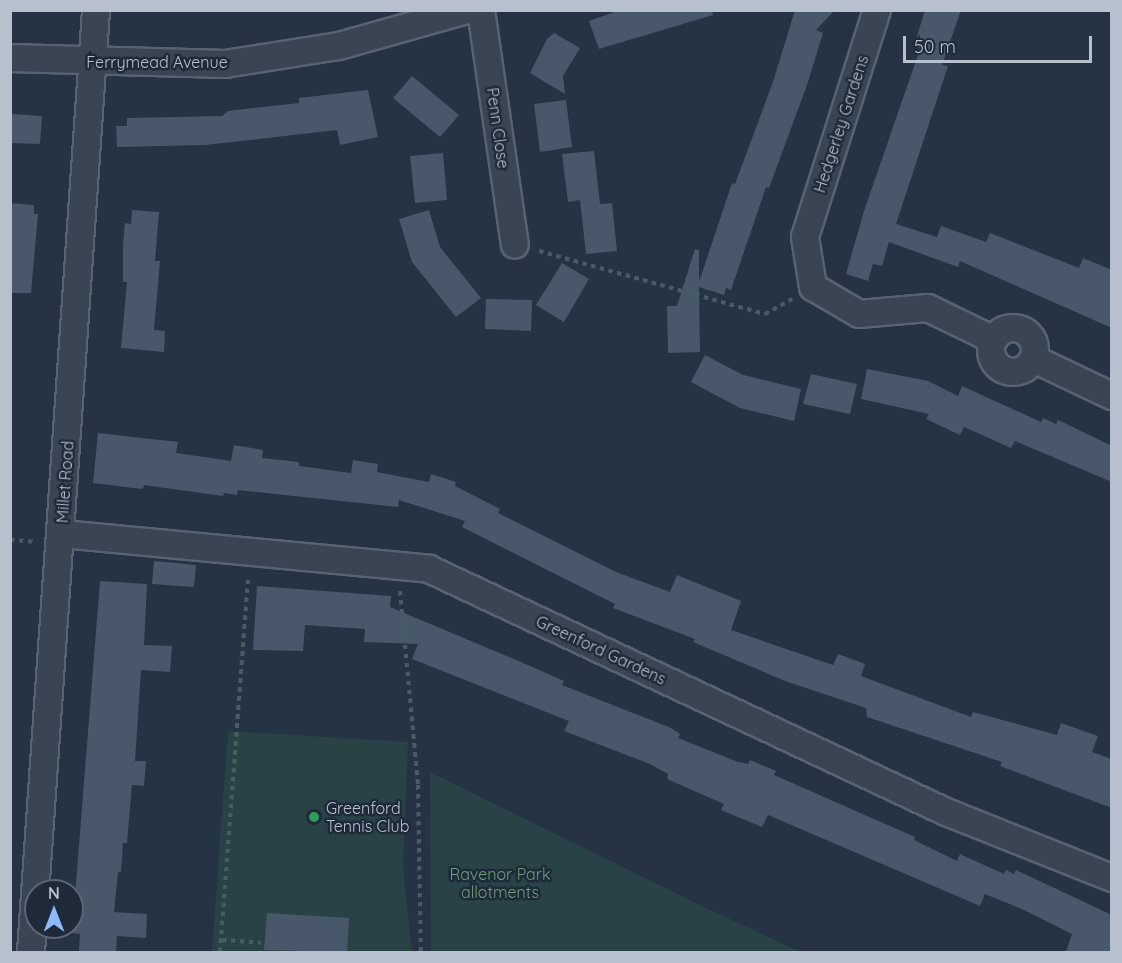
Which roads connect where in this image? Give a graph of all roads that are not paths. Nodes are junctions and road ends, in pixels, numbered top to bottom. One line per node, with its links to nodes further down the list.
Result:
1 (96, 10): 6 (street, Millet Road)
2 (467, 10): 6 (street, Ferrymead Avenue)
3 (481, 10): 7 (street, Penn Close)
4 (877, 10): 8 (street, Hedgerley Gardens)
5 (10, 58): 6 (street, Ferrymead Avenue)
6 (92, 62): 9 (street, Millet Road)
7 (515, 245)
8 (1112, 396)
9 (62, 534): 10 (street, Greenford Gardens); 11 (street, Millet Road)
10 (1112, 878)
11 (31, 952)

